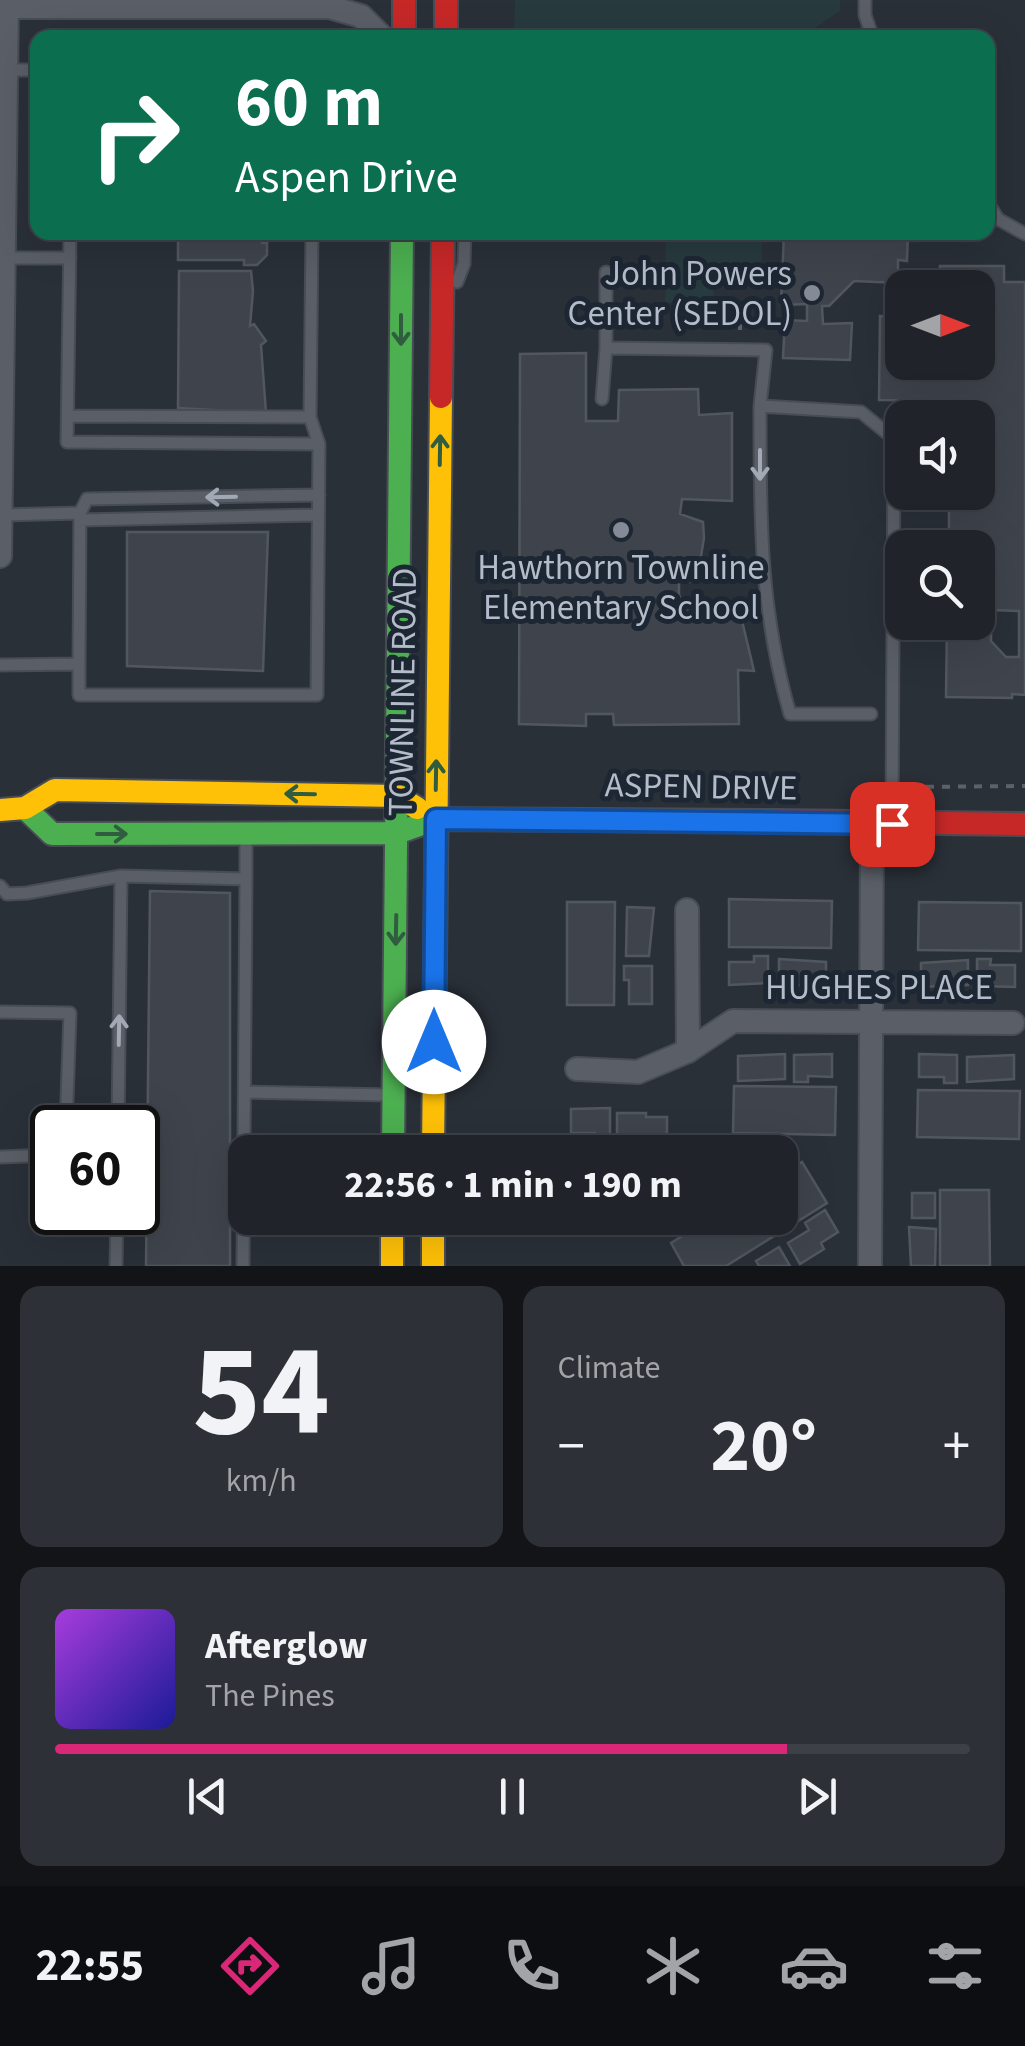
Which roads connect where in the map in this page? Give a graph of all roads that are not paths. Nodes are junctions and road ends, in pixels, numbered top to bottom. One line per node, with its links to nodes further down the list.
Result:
1 (404, 0): 7 (main road)
2 (416, 0): 8 (street)
3 (446, 0): 9 (main road)
4 (864, 0): 10 (lane)
5 (5, 5): 6 (street); 11 (street)
6 (375, 30)
7 (404, 30)
8 (439, 30)
9 (444, 30)
10 (870, 30)
11 (8, 70): 12 (lane); 20 (street)
12 (30, 70)
13 (995, 214): 14 (lane)
14 (1025, 234)
15 (70, 240): 21 (lane)
16 (312, 240): 28 (lane)
17 (402, 240): 38 (main road, TOWNLINE ROAD, one-way to 38)
18 (443, 240): 23 (main road, TOWNLINE ROAD)
19 (465, 240): 23 (lane)
20 (4, 258): 21 (lane); 31 (street)
21 (70, 258): 27 (lane)
22 (606, 272): 24 (lane)
23 (442, 319): 41 (main road, TOWNLINE ROAD, one-way to 23)
24 (606, 348): 25 (lane); 26 (lane)
25 (602, 400)
26 (760, 406): 37 (lane, one-way to 37); 42 (lane)
27 (68, 416): 28 (lane); 29 (lane)
28 (310, 417): 29 (lane)
29 (319, 444): 30 (lane)
30 (319, 495): 32 (lane); 33 (lane, one-way to 33)
31 (1, 515): 33 (lane); 34 (street)
32 (318, 515): 33 (lane); 35 (lane)
33 (80, 516): 35 (lane)
34 (0, 556)
35 (80, 664): 36 (lane)
36 (0, 665)
37 (871, 714)
38 (398, 796): 39 (main road, one-way to 39); 41 (main road); 44 (main road, TOWNLINE ROAD)
39 (25, 808): 40 (main road); 45 (main road, ASPEN DRIVE, one-way to 45)
40 (0, 810)
41 (436, 819): 42 (main road, ASPEN DRIVE); 44 (main road, ASPEN DRIVE); 60 (main road, TOWNLINE ROAD)
42 (882, 824): 43 (main road, ASPEN DRIVE); 51 (street)
43 (1025, 824)
44 (397, 833): 45 (main road, ASPEN DRIVE); 56 (main road, TOWNLINE ROAD, one-way to 56)
45 (246, 834): 47 (lane)
46 (122, 876): 47 (lane); 48 (lane); 58 (lane, one-way to 46)
47 (246, 879): 55 (lane)
48 (0, 886)
49 (687, 910): 53 (street)
50 (0, 1012): 57 (lane)
51 (872, 1021): 52 (street, HUGHES PLACE); 53 (street, HUGHES PLACE); 66 (street)
52 (1013, 1022)
53 (688, 1051): 54 (street, HUGHES PLACE)
54 (577, 1069)
55 (245, 1092): 56 (lane); 68 (lane)
56 (394, 1094): 59 (main road, TOWNLINE ROAD)
57 (67, 1105)
58 (118, 1105)
59 (393, 1135)
60 (433, 1135)
61 (30, 1155): 62 (lane)
62 (0, 1156)
63 (116, 1235): 67 (lane)
64 (392, 1235): 69 (main road)
65 (433, 1235): 70 (main road)
66 (869, 1265)
67 (116, 1266)
68 (243, 1266)
69 (392, 1266)
70 (432, 1266)

